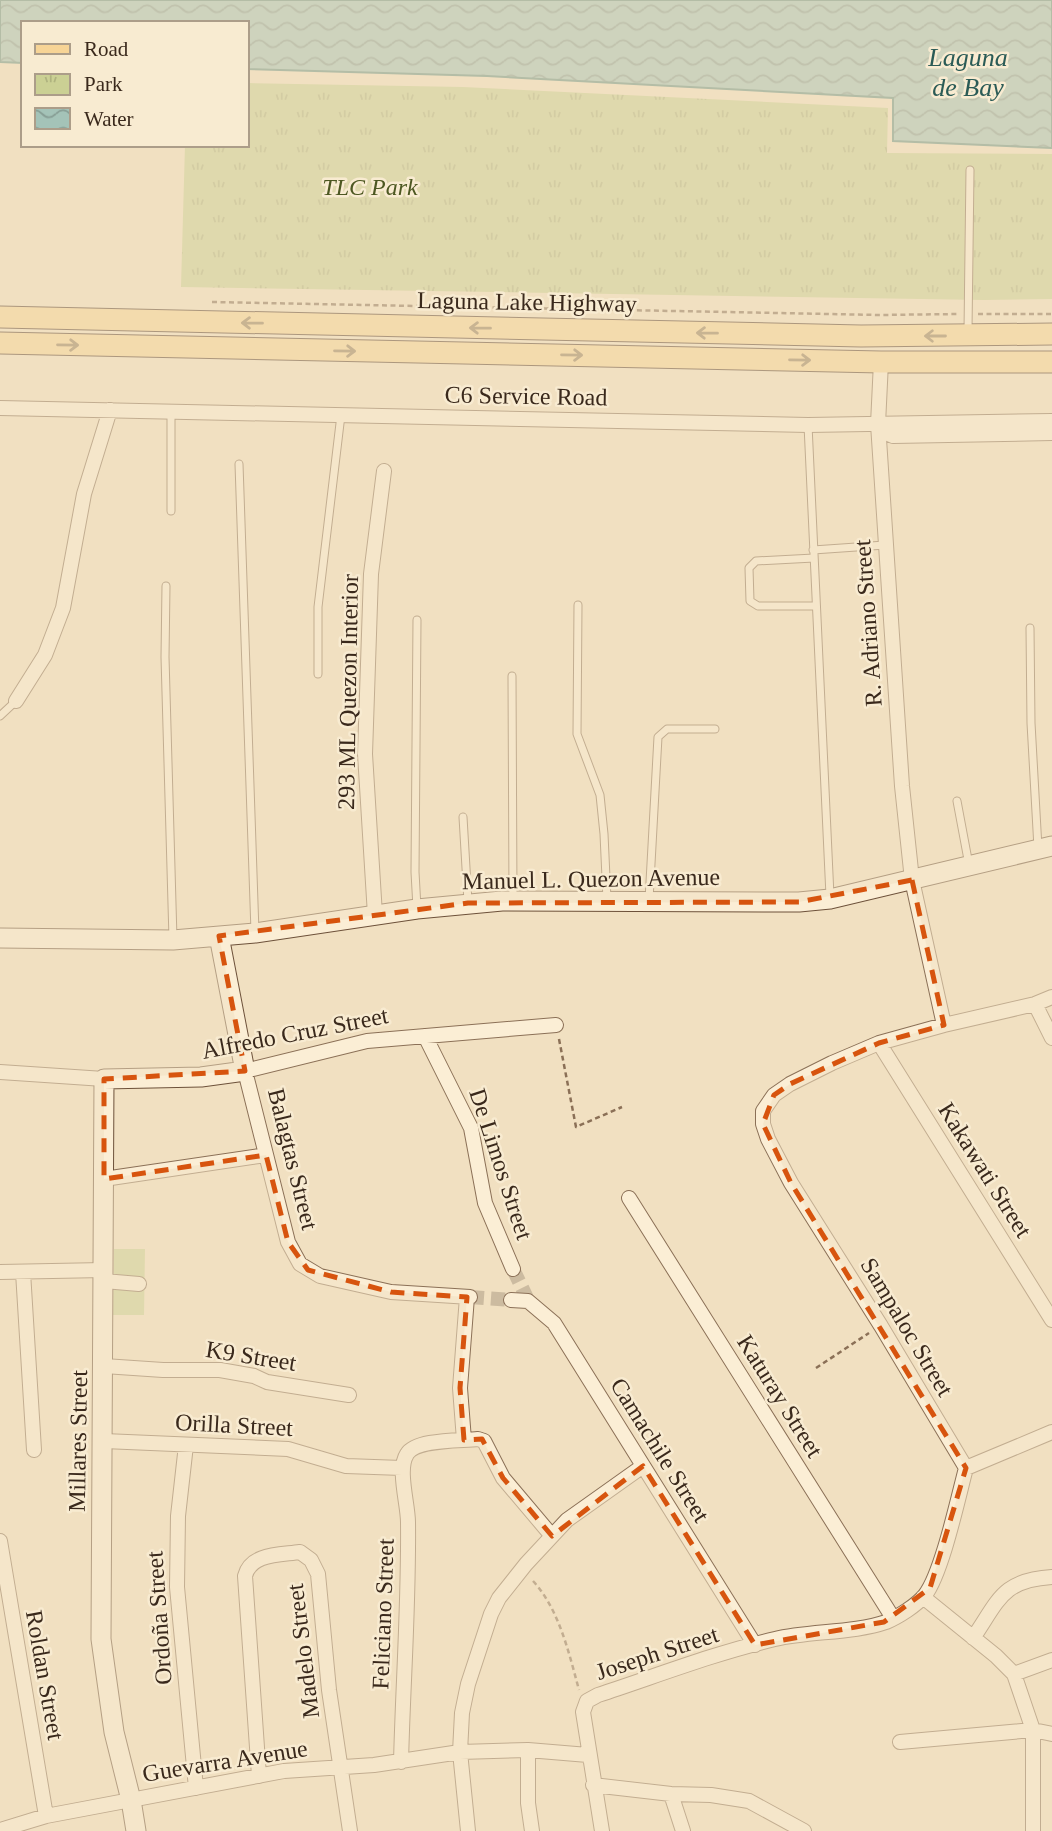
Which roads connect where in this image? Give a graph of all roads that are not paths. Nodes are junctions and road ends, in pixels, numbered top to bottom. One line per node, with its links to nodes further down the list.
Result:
1 (970, 170): 3 (lane)
2 (0, 317): 3 (main road, Laguna Lake Highway, one-way to 2)
3 (968, 325): 4 (main road, Laguna Lake Highway)
4 (1052, 334)
5 (0, 343): 7 (main road, one-way to 7)
6 (1052, 362): 7 (main road)
7 (880, 370): 12 (street, R. Adriano Street)
8 (0, 408): 9 (street, C6 Service Road)
9 (110, 410): 10 (street, C6 Service Road); 28 (street)
10 (171, 411): 11 (street, C6 Service Road); 18 (lane)
11 (341, 415): 14 (street, C6 Service Road); 26 (lane)
12 (878, 418): 13 (street, C6 Service Road); 14 (street, C6 Service Road); 15 (street); 19 (street, R. Adriano Street)
13 (1052, 421)
14 (808, 425): 20 (lane)
15 (1052, 433)
16 (239, 464): 43 (lane)
17 (384, 471): 42 (street, 293 ML Quezon Interior)
18 (171, 511)
19 (885, 545): 20 (lane); 35 (street, R. Adriano Street)
20 (814, 554): 23 (lane); 23 (lane)
21 (166, 586): 46 (lane)
22 (578, 605): 38 (lane)
23 (816, 606): 36 (lane)
24 (417, 620): 41 (lane)
25 (1030, 628): 33 (lane)
26 (318, 674)
27 (512, 676): 37 (lane)
28 (16, 701): 29 (lane)
29 (0, 716)
30 (715, 729): 39 (lane)
31 (957, 801): 34 (lane)
32 (463, 817): 40 (lane)
33 (1045, 847): 34 (main road, Manuel L. Quezon Avenue)
34 (969, 866): 35 (main road, Manuel L. Quezon Avenue)
35 (912, 880): 36 (main road, Manuel L. Quezon Avenue); 50 (street, R. Adriano Street)
36 (830, 900): 39 (main road, Manuel L. Quezon Avenue)
37 (513, 901): 38 (main road, Manuel L. Quezon Avenue); 40 (main road, Manuel L. Quezon Avenue)
38 (607, 901): 39 (main road, Manuel L. Quezon Avenue)
39 (649, 901)
40 (468, 903): 41 (main road, Manuel L. Quezon Avenue)
41 (417, 909): 42 (main road, Manuel L. Quezon Avenue)
42 (375, 915): 43 (main road, Manuel L. Quezon Avenue)
43 (255, 933): 44 (main road, Manuel L. Quezon Avenue)
44 (219, 936): 46 (main road, Manuel L. Quezon Avenue); 54 (main road, Balagtas Street)
45 (0, 938): 46 (main road, Manuel L. Quezon Avenue)
46 (173, 940)
47 (1052, 997): 48 (street, Sampaloc Street)
48 (1035, 1004): 50 (street, Sampaloc Street); 52 (street)
49 (556, 1025): 51 (street, Alfredo Cruz Street)
50 (944, 1025): 53 (street, Sampaloc Street)
51 (425, 1036): 54 (street, Alfredo Cruz Street); 60 (street, De Limos Street)
52 (1052, 1038)
53 (879, 1044): 66 (street, Kakawati Street); 76 (street, Sampaloc Street)
54 (245, 1071): 56 (main road, Alfredo Cruz Street); 57 (street, Balagtas Street)
55 (0, 1072): 56 (street, Alfredo Cruz Street)
56 (104, 1079): 58 (main road, Millares Street)
57 (267, 1155): 58 (street); 70 (street, Balagtas Street)
58 (104, 1179): 63 (main road, Millares Street)
59 (629, 1198): 81 (street, Katuray Street)
60 (513, 1269)
61 (0, 1272): 62 (street)
62 (23, 1272): 63 (street); 73 (street)
63 (104, 1276): 64 (street); 67 (main road, Millares Street)
64 (139, 1284)
65 (511, 1300): 74 (street, Camachile Street)
66 (1052, 1320)
67 (104, 1366): 68 (street, K9 Street); 71 (main road, Millares Street)
68 (349, 1395)
69 (1052, 1432): 76 (street)
70 (464, 1440): 75 (street); 77 (street)
71 (104, 1441): 72 (street, Orilla Street); 98 (main road, Millares Street)
72 (186, 1445): 75 (street, Orilla Street); 96 (street, Ordoña Street)
73 (34, 1450)
74 (643, 1466): 77 (street); 83 (street, Camachile Street)
75 (402, 1468): 92 (street, Feliciano Street)
76 (966, 1468): 80 (street)
77 (552, 1536): 90 (street)
78 (0, 1541): 99 (street, Roldan Street)
79 (1052, 1577): 82 (street)
80 (923, 1597): 81 (street); 82 (street)
81 (893, 1618): 83 (street)
82 (973, 1637): 85 (street)
83 (755, 1644): 91 (street, Joseph Street)
84 (1052, 1660): 85 (street)
85 (1014, 1674): 86 (street)
86 (1033, 1730): 87 (street); 88 (street); 110 (street)
87 (1052, 1734)
88 (901, 1742)
89 (527, 1750): 90 (street, Guevarra Avenue); 91 (street, Guevarra Avenue); 105 (street)
90 (460, 1752): 92 (street, Guevarra Avenue); 104 (street)
91 (588, 1755): 95 (street, Joseph Street)
92 (401, 1762): 93 (street, Guevarra Avenue)
93 (342, 1767): 94 (street, Guevarra Avenue); 94 (street, Madelo Street); 103 (street)
94 (258, 1776): 96 (street, Guevarra Avenue)
95 (593, 1785): 97 (street); 106 (street, Joseph Street)
96 (196, 1788): 98 (street, Guevarra Avenue)
97 (671, 1794): 100 (street); 107 (street)
98 (131, 1800): 99 (street, Guevarra Avenue); 102 (main road, Millares Street)
99 (46, 1815): 101 (street, Guevarra Avenue)
100 (776, 1816): 108 (street); 109 (street)
101 (0, 1830)
102 (136, 1831)
103 (350, 1831)
104 (468, 1831)
105 (532, 1831)
106 (602, 1831)
107 (683, 1831)
108 (771, 1831)
109 (804, 1831)
110 (1032, 1831)

